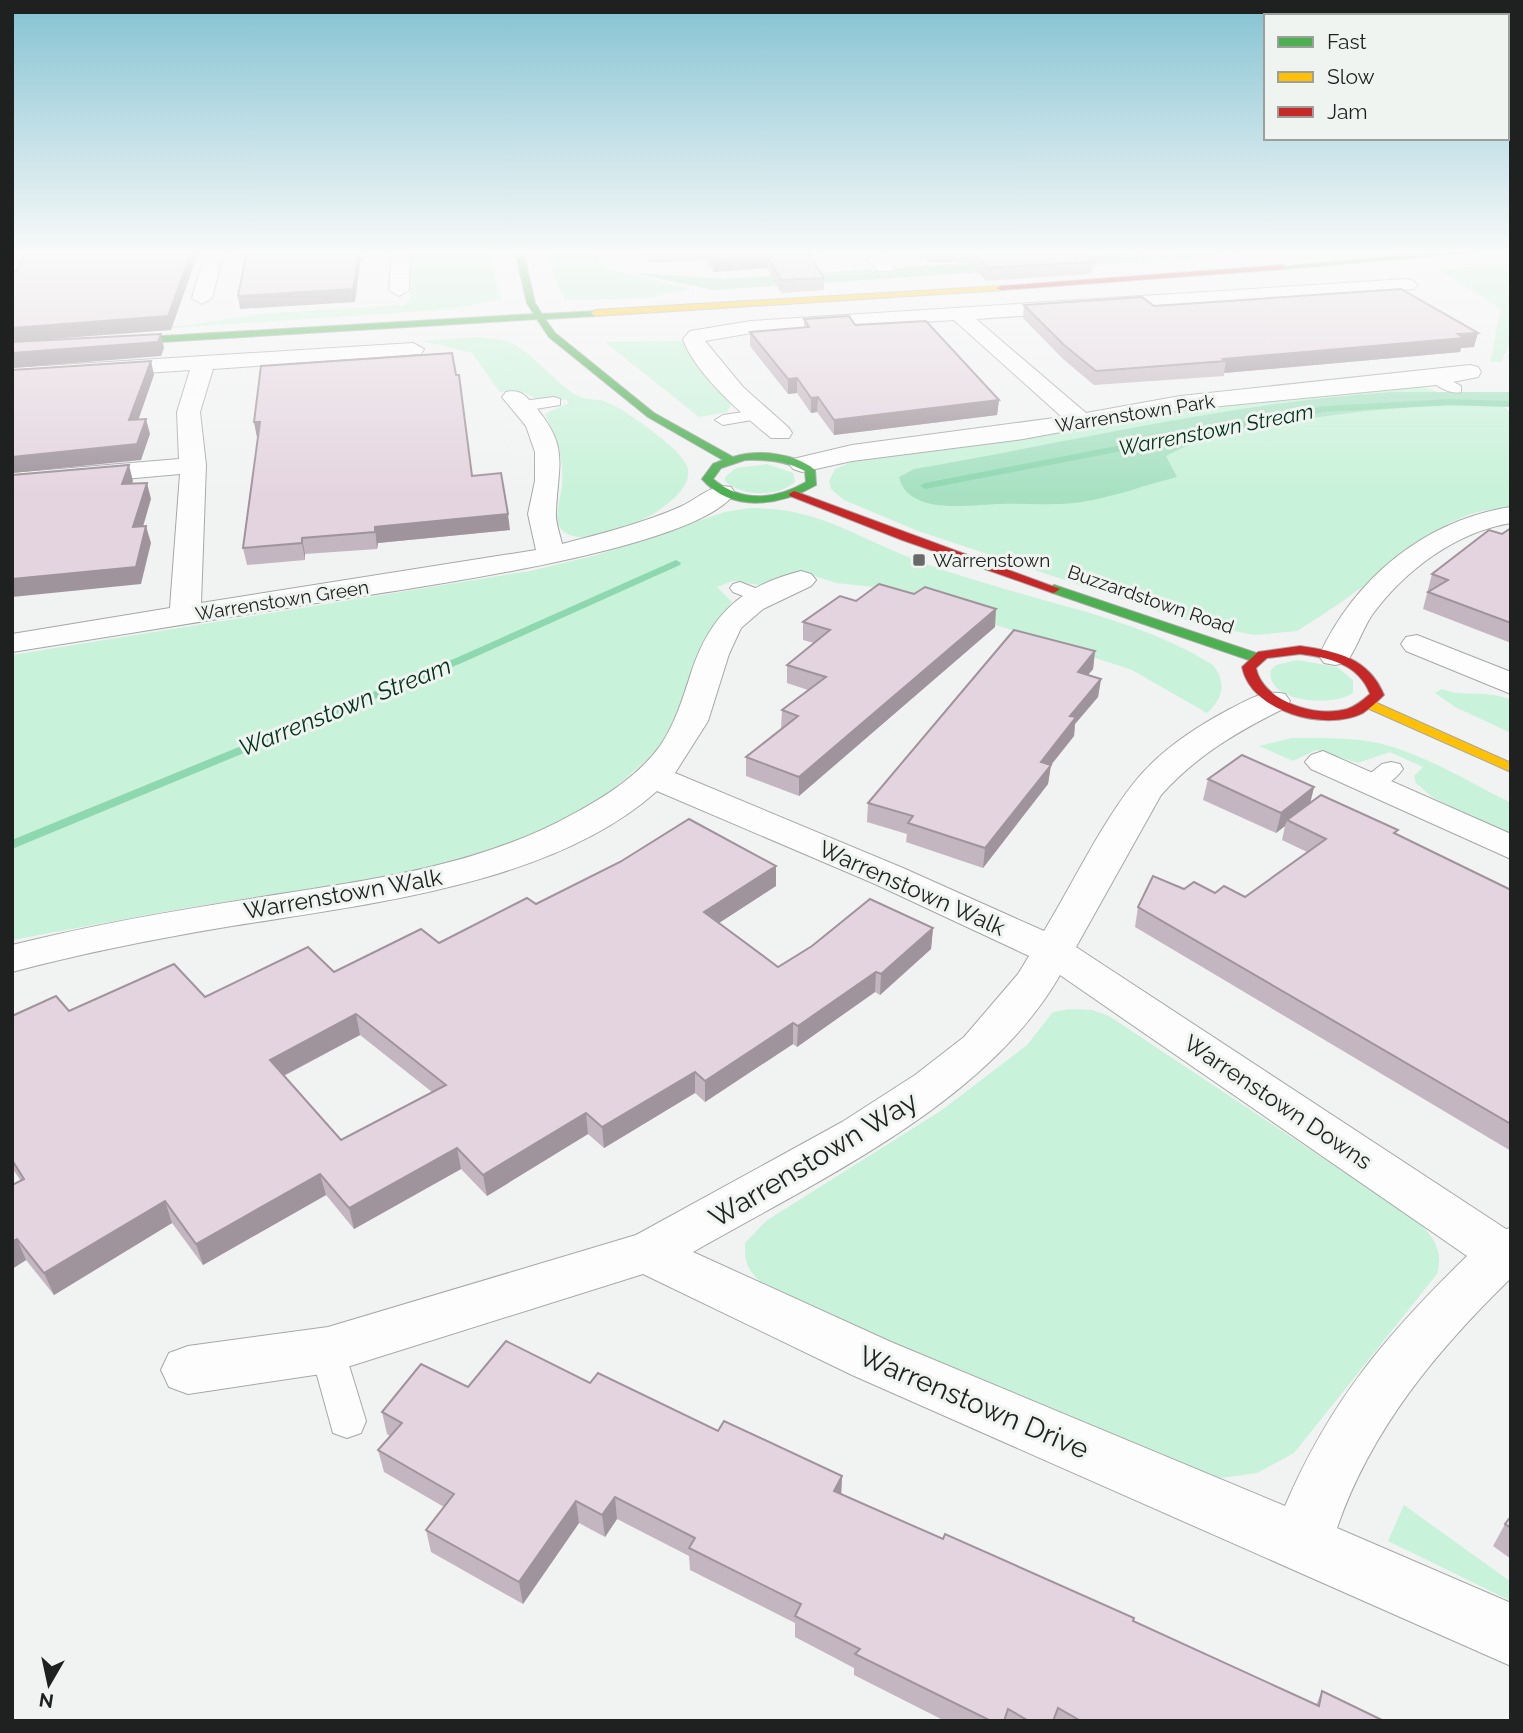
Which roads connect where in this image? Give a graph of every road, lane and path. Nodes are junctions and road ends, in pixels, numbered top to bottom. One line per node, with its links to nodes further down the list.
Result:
1 (277, 332): 5 (street)
2 (551, 332): 16 (street)
3 (719, 332): 12 (street)
4 (978, 332): 14 (street)
5 (12, 348)
6 (414, 349): 7 (street)
7 (205, 362): 8 (street); 18 (street)
8 (12, 375)
9 (1454, 379): 14 (street, Warrenstown Park)
10 (519, 401): 11 (lane); 23 (street)
11 (554, 402)
12 (757, 415): 13 (lane); 15 (street)
13 (723, 420)
14 (1080, 420): 17 (street, Warrenstown Park)
15 (780, 433)
16 (730, 460): 17 (street); 20 (street)
17 (802, 464): 21 (street)
18 (193, 465): 19 (street); 25 (street)
19 (12, 481)
20 (722, 493): 21 (street); 23 (street, Warrenstown Green)
21 (794, 494): 29 (street, Buzzardstown Road)
22 (1511, 515): 28 (street)
23 (551, 556): 25 (street, Warrenstown Green)
24 (801, 580): 35 (street, Warrenstown Walk)
25 (185, 615): 26 (street, Warrenstown Green)
26 (12, 643)
27 (1417, 644): 30 (street)
28 (1335, 656): 29 (street); 32 (street)
29 (1257, 659): 31 (street)
30 (1511, 684)
31 (1273, 701): 32 (street); 37 (street, Warrenstown Way)
32 (1370, 704): 34 (street)
33 (1323, 762): 36 (street)
34 (1511, 768)
35 (654, 777): 37 (street, Warrenstown Walk); 38 (street, Warrenstown Walk)
36 (1511, 848)
37 (1053, 951): 39 (street, Warrenstown Way); 40 (street, Warrenstown Downs)
38 (12, 959)
39 (652, 1251): 41 (street, Warrenstown Way); 44 (street, Warrenstown Drive)
40 (1507, 1251): 44 (street)
41 (328, 1350): 42 (street, Warrenstown Way); 43 (lane)
42 (188, 1370)
43 (347, 1421)
44 (1302, 1541): 45 (street, Warrenstown Drive)
45 (1511, 1634)

